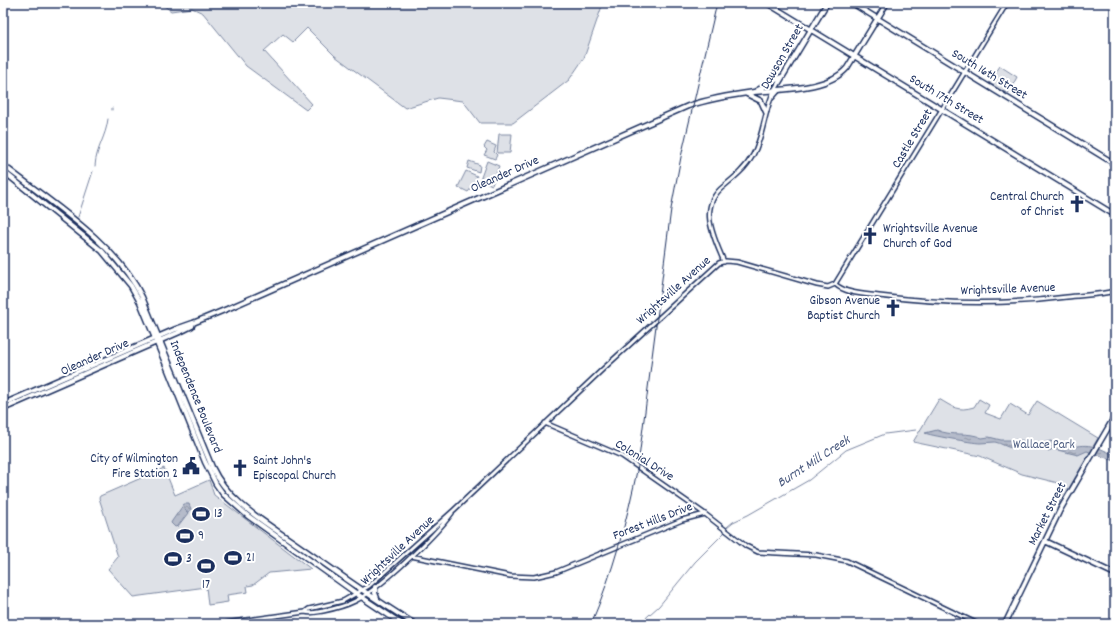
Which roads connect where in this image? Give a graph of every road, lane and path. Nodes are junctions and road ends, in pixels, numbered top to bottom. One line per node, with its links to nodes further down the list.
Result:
1 (767, 3): 7 (main road, South 17th Street)
2 (826, 3): 7 (main road, Dawson Street)
3 (852, 3): 6 (main road, South 16th Street)
4 (887, 3): 6 (main road)
5 (1007, 3): 9 (street, Castle Street)
6 (878, 19): 8 (main road); 9 (main road, South 16th Street)
7 (810, 29): 8 (main road, South 17th Street); 10 (main road, Dawson Street)
8 (854, 56): 11 (main road, Oleander Drive); 15 (main road, South 17th Street)
9 (965, 72): 15 (street, Castle Street); 17 (main road, South 16th Street)
10 (784, 73): 11 (main road); 12 (main road, Dawson Street); 13 (main road)
11 (791, 88): 12 (main road, Oleander Drive)
12 (776, 91): 13 (main road, Oleander Drive); 16 (street, Dawson Street)
13 (754, 92): 14 (main road, Oleander Drive)
14 (747, 94): 16 (main road); 26 (main road, Oleander Drive)
15 (942, 109): 20 (main road, South 17th Street); 24 (street, Castle Street)
16 (766, 112): 23 (street, Dawson Street)
17 (1115, 164)
18 (3, 165): 22 (main road, Independence Boulevard)
19 (3, 171): 21 (main road, Independence Boulevard)
20 (1115, 214)
21 (71, 225): 22 (main road); 26 (main road, Independence Boulevard)
22 (95, 238): 26 (main road, Independence Boulevard)
23 (724, 262): 24 (street, Wrightsville Avenue); 30 (street, Wrightsville Avenue)
24 (835, 284): 25 (street, Wrightsville Avenue)
25 (1115, 291)
26 (158, 339): 27 (main road, Oleander Drive); 28 (main road, Oleander Drive); 37 (main road, Independence Boulevard); 38 (main road, Independence Boulevard)
27 (3, 404)
28 (3, 409)
29 (1115, 416): 33 (main road, Market Street)
30 (546, 424): 31 (street, Wrightsville Avenue); 32 (street, Colonial Drive)
31 (454, 510): 34 (street, Wrightsville Avenue); 37 (street, Wrightsville Avenue)
32 (705, 514): 34 (street, Forest Hills Drive); 47 (street, Forest Hills Drive)
33 (1045, 541): 35 (main road); 48 (main road, Market Street)
34 (411, 556): 36 (street, Wrightsville Avenue)
35 (1115, 574)
36 (375, 587): 39 (street, Wrightsville Avenue); 41 (main road)
37 (362, 591): 38 (street, Wrightsville Avenue); 39 (main road, Independence Boulevard)
38 (357, 594): 40 (main road, Independence Boulevard); 42 (street, Wrightsville Avenue)
39 (367, 594): 40 (street, Wrightsville Avenue); 41 (main road, Independence Boulevard)
40 (361, 598): 42 (street, Wrightsville Avenue); 45 (main road, Independence Boulevard)
41 (382, 603): 46 (main road, Independence Boulevard)
42 (305, 612): 44 (street, Wrightsville Avenue)
43 (1115, 619): 49 (street)
44 (218, 624)
45 (402, 624)
46 (416, 624)
47 (978, 624)
48 (1005, 624)
49 (1113, 624)

